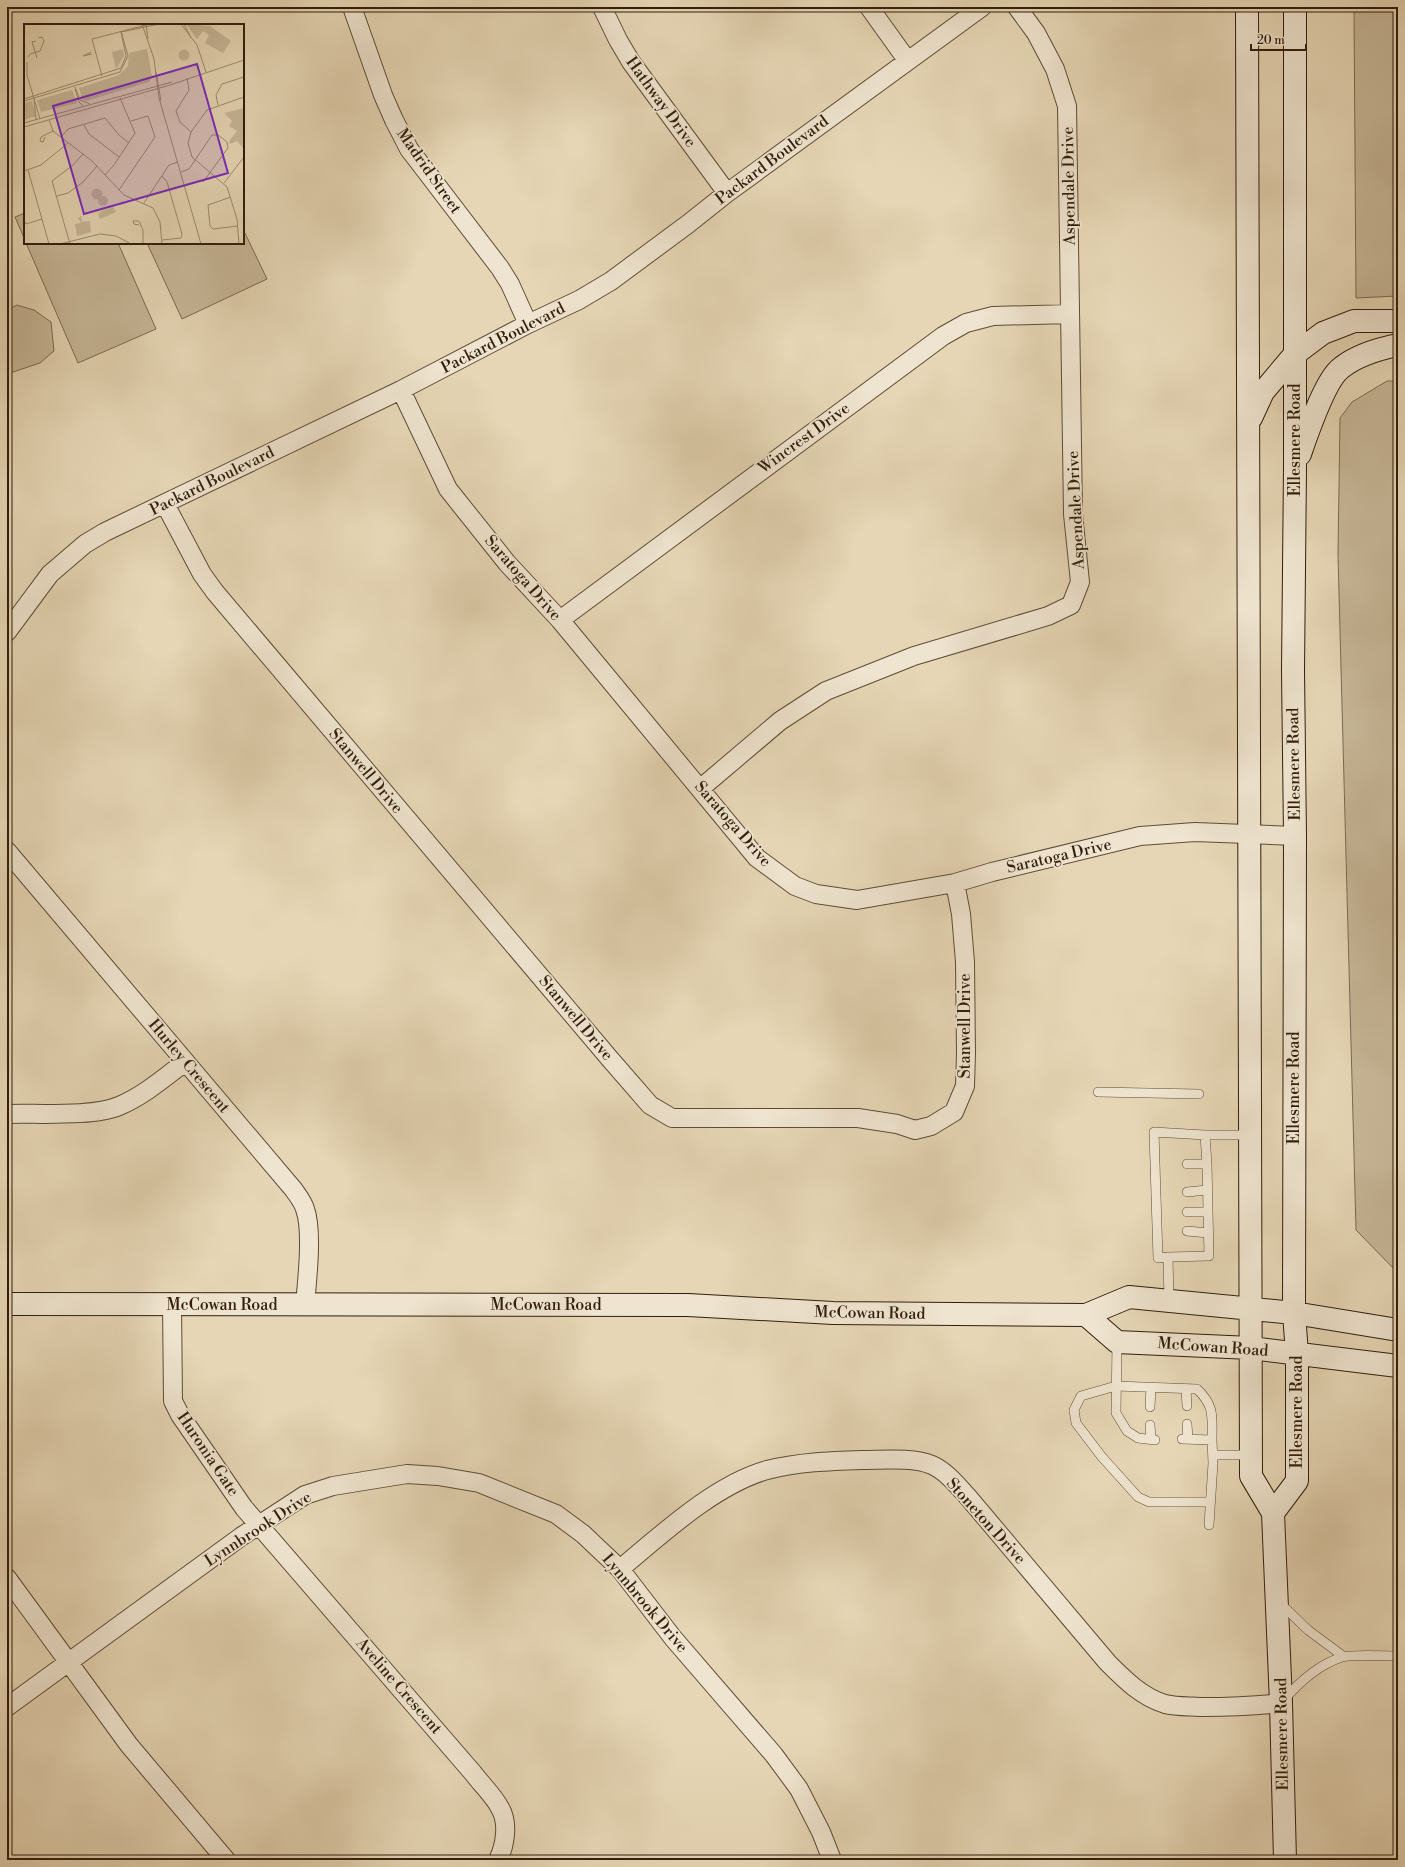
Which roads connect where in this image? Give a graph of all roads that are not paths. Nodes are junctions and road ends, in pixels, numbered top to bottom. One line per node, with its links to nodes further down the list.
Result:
1 (352, 7): 12 (street, Madrid Street)
2 (602, 7): 9 (street, Hathway Drive)
3 (869, 7): 8 (street)
4 (982, 7): 8 (street, Packard Boulevard)
5 (1017, 7): 10 (street, Aspendale Drive)
6 (1247, 7): 16 (main road, Ellesmere Road)
7 (1295, 7): 14 (main road, Ellesmere Road)
8 (907, 60): 9 (street, Packard Boulevard)
9 (726, 193): 12 (street, Packard Boulevard)
10 (1070, 314): 19 (street, Wincrest Drive); 21 (street, Aspendale Drive)
11 (1398, 320): 14 (main road)
12 (528, 324): 15 (street, Packard Boulevard)
13 (1398, 345): 17 (main road)
14 (1295, 354): 16 (main road); 17 (main road, Ellesmere Road)
15 (401, 390): 18 (street, Packard Boulevard); 19 (street, Saratoga Drive)
16 (1249, 425): 22 (main road, Ellesmere Road)
17 (1296, 466): 23 (main road, Ellesmere Road)
18 (165, 504): 20 (street, Packard Boulevard); 25 (street, Stanwell Drive)
19 (560, 620): 21 (street, Saratoga Drive)
20 (7, 632)
21 (701, 788): 25 (street, Saratoga Drive)
22 (1250, 833): 23 (street, Saratoga Drive); 25 (street, Saratoga Drive); 31 (main road, Ellesmere Road)
23 (1295, 836): 48 (main road, Ellesmere Road)
24 (7, 851): 26 (street, Hurley Crescent)
25 (955, 883)
26 (185, 1062): 29 (street); 46 (street, Hurley Crescent)
27 (1098, 1092): 28 (lane)
28 (1199, 1094)
29 (7, 1114)
30 (1205, 1135): 31 (lane); 33 (lane); 34 (lane)
31 (1250, 1135): 47 (main road, Ellesmere Road)
32 (1187, 1164): 33 (lane)
33 (1207, 1164): 36 (lane)
34 (1155, 1165): 35 (lane); 42 (lane)
35 (1165, 1165)
36 (1207, 1190): 37 (lane); 39 (lane)
37 (1187, 1192)
38 (1187, 1212): 39 (lane)
39 (1208, 1212): 41 (lane)
40 (1187, 1231): 41 (lane)
41 (1208, 1233): 42 (lane)
42 (1168, 1257): 43 (lane)
43 (1169, 1301): 47 (main road, McCowan Road); 49 (main road, McCowan Road)
44 (7, 1304): 45 (main road, McCowan Road)
45 (172, 1304): 46 (main road, McCowan Road); 67 (street, Huronia Gate)
46 (304, 1306): 49 (main road, McCowan Road)
47 (1250, 1308): 48 (main road, McCowan Road); 52 (main road, Ellesmere Road)
48 (1294, 1313): 50 (main road, McCowan Road); 53 (main road, Ellesmere Road)
49 (1086, 1315): 51 (main road)
50 (1398, 1330)
51 (1117, 1342): 52 (main road, McCowan Road); 55 (lane)
52 (1251, 1348): 53 (main road, McCowan Road); 64 (main road, Ellesmere Road)
53 (1297, 1354): 54 (main road, McCowan Road); 66 (main road, Ellesmere Road)
54 (1398, 1366)
55 (1116, 1386): 56 (lane); 61 (lane); 65 (lane)
56 (1151, 1387): 57 (lane); 59 (lane)
57 (1186, 1388): 58 (lane); 62 (lane)
58 (1187, 1406)
59 (1150, 1407)
60 (1187, 1424): 62 (lane)
61 (1150, 1425)
62 (1212, 1440): 63 (lane)
63 (1213, 1455): 64 (lane); 65 (lane)
64 (1251, 1455): 66 (main road, Ellesmere Road)
65 (1210, 1502): 68 (lane)
66 (1273, 1513): 71 (main road, Ellesmere Road)
67 (259, 1525): 69 (street, Lynnbrook Drive); 74 (street, Lynnbrook Drive); 78 (street, Aveline Crescent)
68 (1209, 1525)
69 (620, 1569): 75 (street, Stoneton Drive); 79 (street, Lynnbrook Drive)
70 (7, 1578): 74 (street)
71 (1277, 1600): 72 (lane); 75 (main road, Ellesmere Road)
72 (1343, 1656): 73 (lane); 75 (lane)
73 (1398, 1656)
74 (69, 1663): 76 (street, Lynnbrook Drive); 77 (street)
75 (1281, 1703): 80 (main road, Ellesmere Road)
76 (7, 1707)
77 (226, 1860)
78 (498, 1860)
79 (832, 1860)
80 (1284, 1860)

